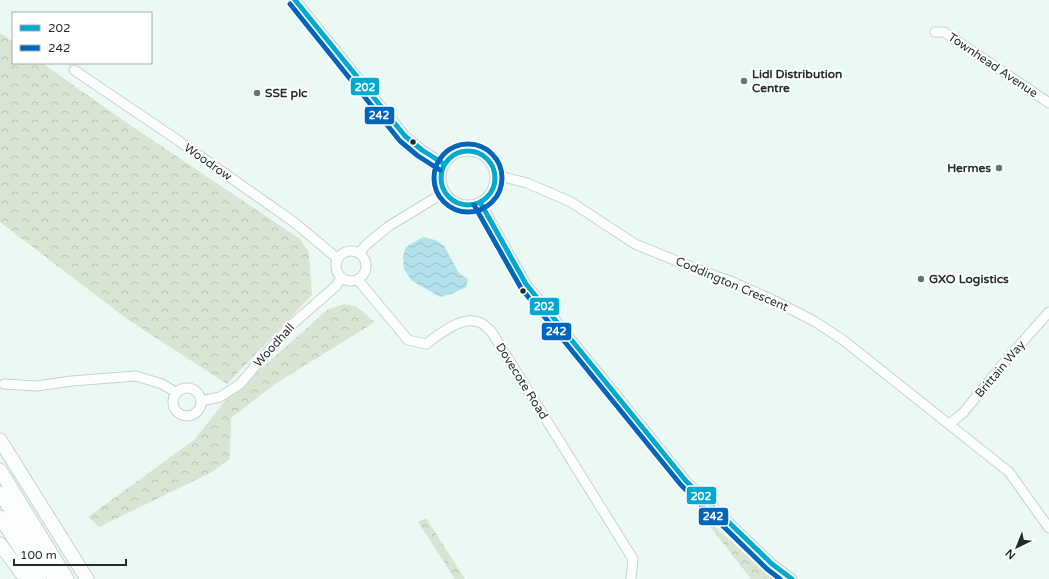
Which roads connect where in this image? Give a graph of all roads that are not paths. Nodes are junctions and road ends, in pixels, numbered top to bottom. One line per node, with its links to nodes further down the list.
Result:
1 (295, 0): 5 (street)
2 (935, 32): 4 (street, Townhead Avenue)
3 (74, 70): 10 (street, Woodrow)
4 (1049, 103)
5 (444, 164): 6 (street); 7 (street)
6 (496, 175): 8 (street); 17 (street, Coddington Crescent)
7 (445, 192): 8 (street); 9 (street)
8 (480, 202): 30 (street)
9 (359, 253): 10 (street); 12 (street)
10 (338, 259): 11 (street)
11 (342, 278): 12 (street); 16 (street, Woodhall)
12 (358, 280): 29 (street, Dovecote Road)
13 (1049, 312): 17 (street, Brittain Way)
14 (4, 384): 15 (street)
15 (177, 392): 16 (street); 16 (street)
16 (202, 401)
17 (949, 424): 22 (street, Coddington Crescent)
18 (0, 440): 28 (highway)
19 (0, 470): 27 (highway)
20 (0, 493): 26 (highway)
21 (0, 517): 25 (highway)
22 (1049, 528)
23 (0, 544): 24 (highway)
24 (26, 579)
25 (40, 579)
26 (55, 579)
27 (67, 579)
28 (87, 579)
29 (631, 579)
30 (792, 579)

